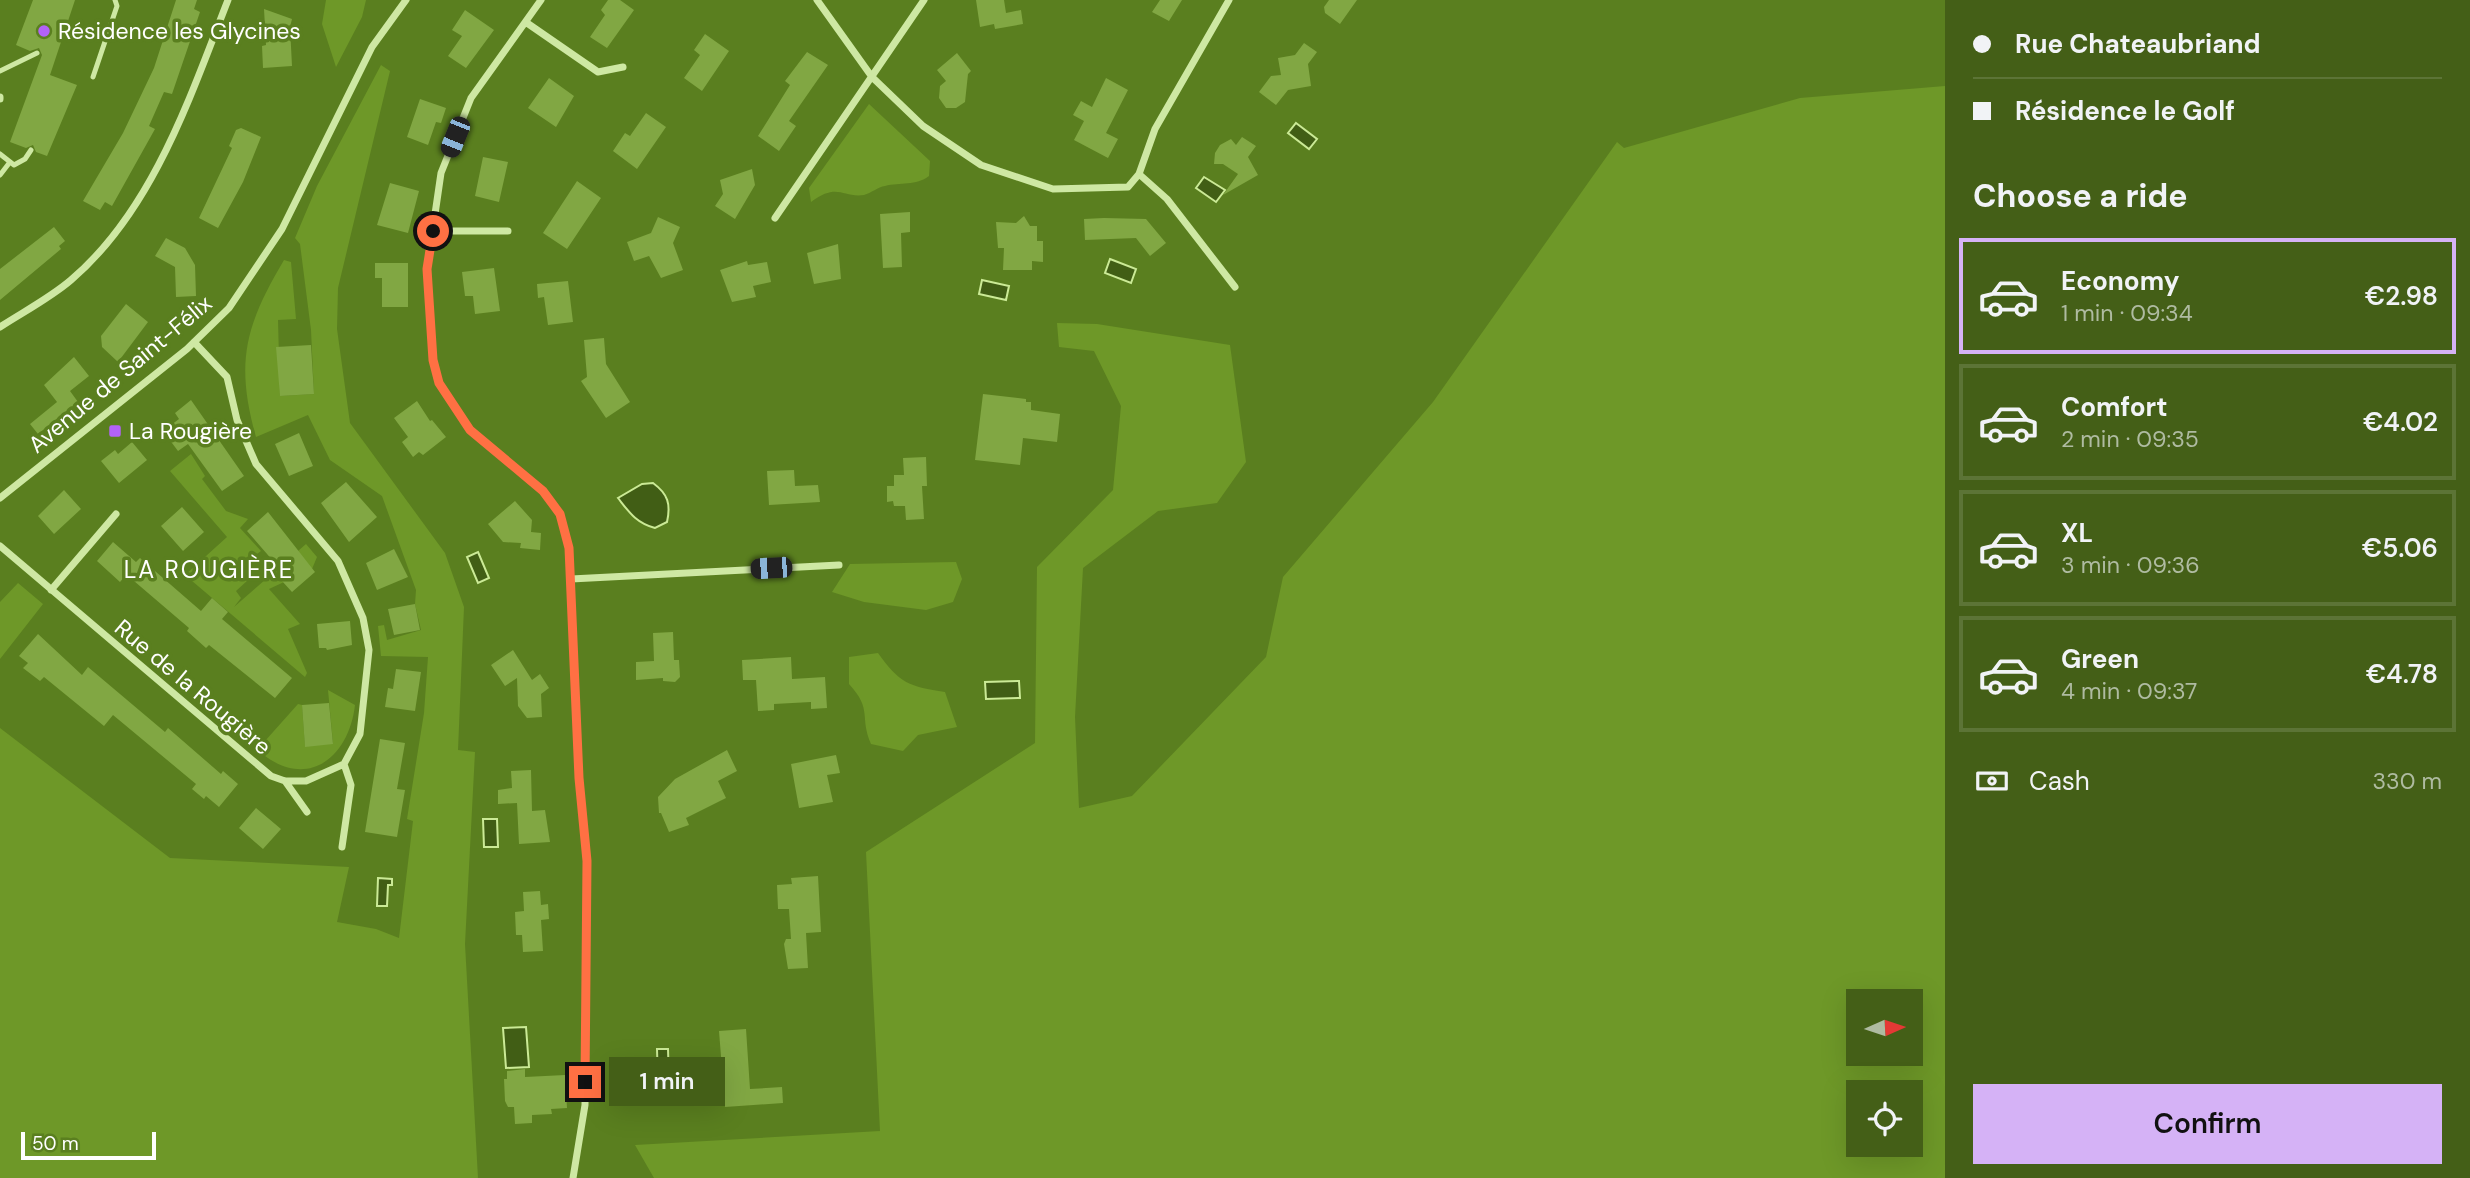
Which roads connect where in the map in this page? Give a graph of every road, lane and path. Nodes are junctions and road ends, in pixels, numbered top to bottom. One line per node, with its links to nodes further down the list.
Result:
1 (114, 0): 12 (lane)
2 (228, 0): 23 (street)
3 (406, 0): 24 (street, Avenue de Saint-Félix)
4 (541, 0): 8 (street)
5 (817, 0): 13 (street)
6 (923, 0): 13 (street)
7 (1229, 0): 17 (street)
8 (527, 23): 10 (street); 20 (street)
9 (37, 53): 11 (lane)
10 (623, 67)
11 (0, 71)
12 (93, 77)
13 (872, 77): 17 (street); 19 (street)
14 (31, 150): 16 (lane)
15 (0, 154): 16 (lane)
16 (10, 162): 18 (lane)
17 (1139, 174): 22 (street)
18 (0, 175)
19 (775, 218)
20 (433, 231): 21 (street); 29 (street)
21 (508, 231)
22 (1235, 287)
23 (0, 327)
24 (194, 342): 25 (street, Avenue de Saint-Félix); 31 (street)
25 (0, 498)
26 (116, 514): 30 (street)
27 (0, 546): 30 (street, Rue de la Rougière)
28 (839, 565): 29 (street)
29 (571, 579): 35 (street)
30 (51, 590): 32 (street, Rue de la Rougière)
31 (344, 764): 32 (street, Rue de la Rougière); 34 (street)
32 (285, 781): 33 (street)
33 (307, 812)
34 (342, 847)
35 (573, 1178)

